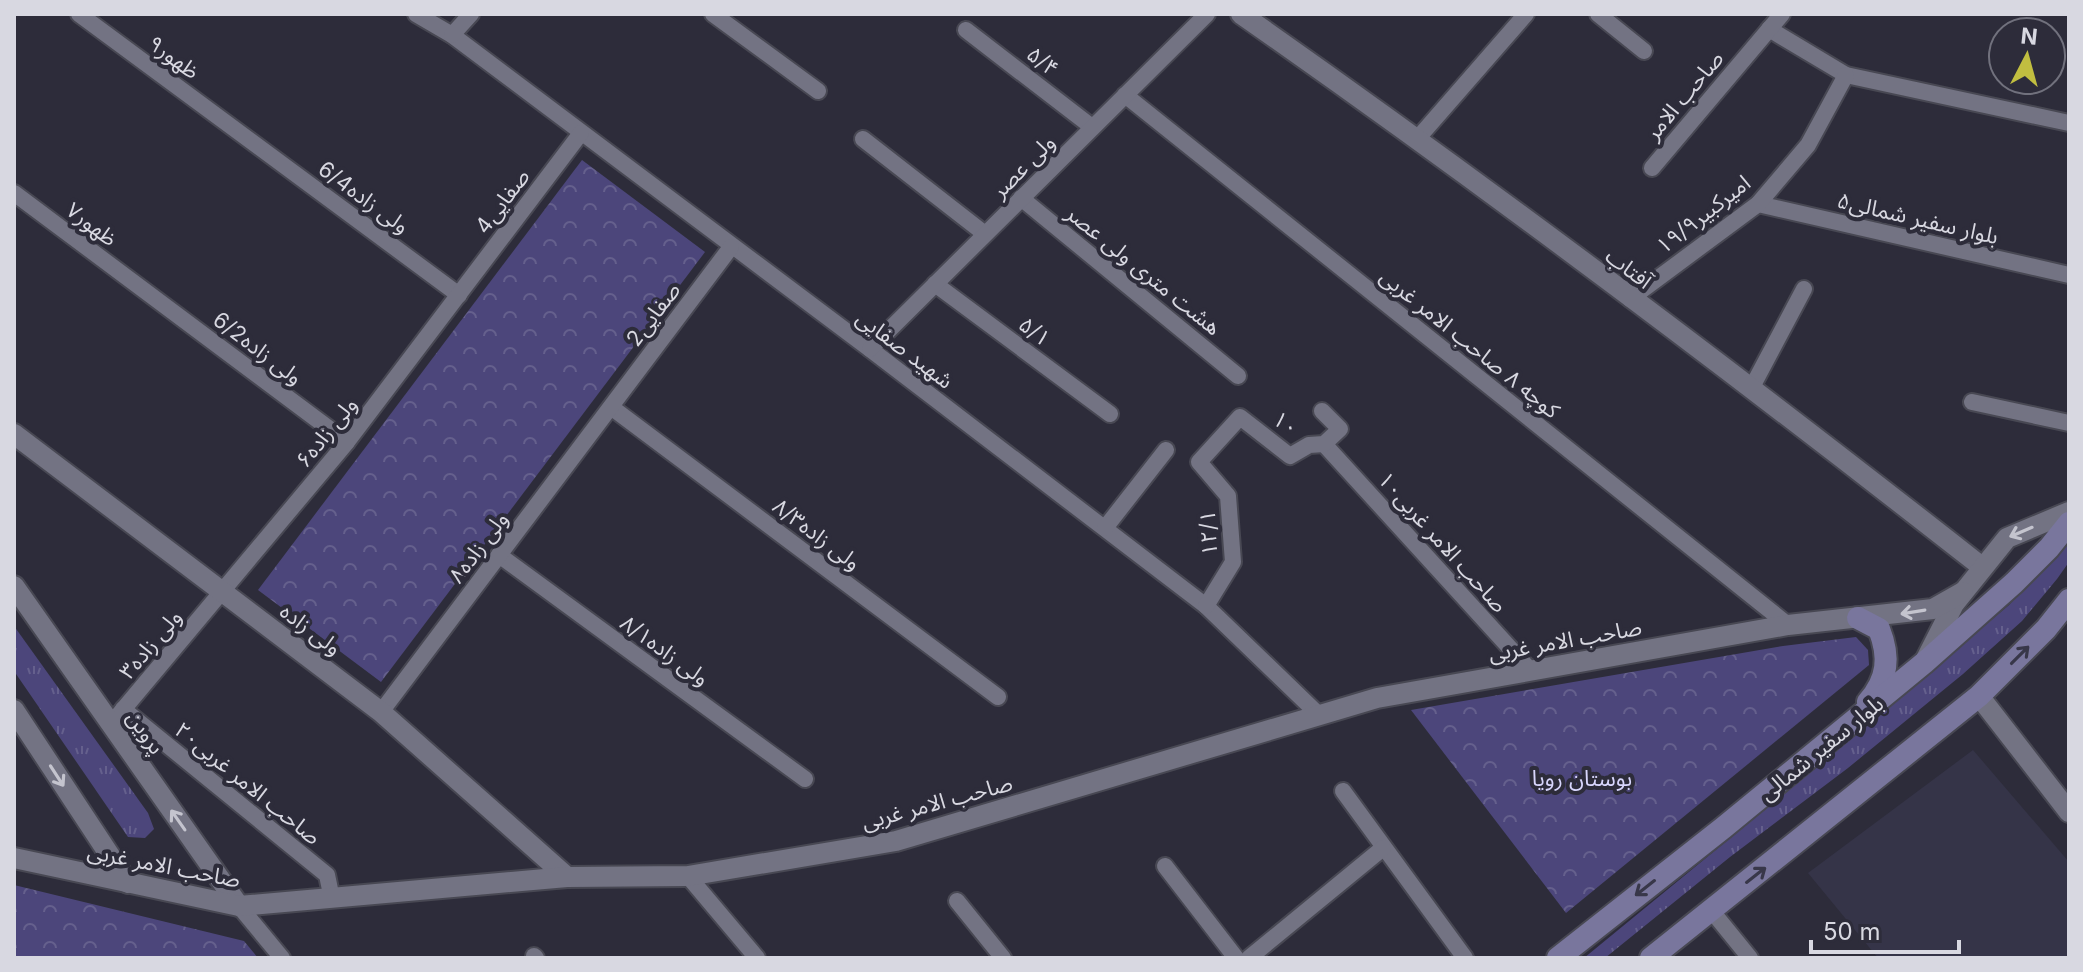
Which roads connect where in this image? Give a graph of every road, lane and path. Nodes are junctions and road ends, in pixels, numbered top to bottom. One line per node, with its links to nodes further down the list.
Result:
1 (79, 14): 20 (street, ظهور۹)
2 (416, 14): 12 (street, شهید صفایی)
3 (471, 14): 12 (street)
4 (713, 14): 15 (street)
5 (1207, 14): 16 (street, ولی عصر)
6 (1241, 14): 21 (street, آفتاب)
7 (1526, 14): 21 (street)
8 (1598, 14): 13 (street)
9 (1782, 14): 10 (street, صاحب الامر)
10 (1769, 29): 14 (street); 23 (street, صاحب الامر)
11 (966, 30): 18 (street, ۵/۴)
12 (452, 35): 19 (street, شهید صفایی)
13 (1644, 51)
14 (1846, 75): 17 (street); 26 (street, امیرکبیر۱۹/۹)
15 (818, 91)
16 (1125, 95): 18 (street, ولی عصر); 60 (street, کوچه ۸ صاحب الامر غربی)
17 (2069, 123)
18 (1092, 127): 25 (street, ولی عصر)
19 (581, 133): 28 (street, شهید صفایی); 33 (street, 4صفایی)
20 (243, 136): 33 (street, 6/4ولی زاده)
21 (1418, 138): 34 (street, آفتاب)
22 (863, 139): 27 (street)
23 (1652, 168)
24 (14, 193): 32 (street, ظهور۷)
25 (1021, 198): 27 (street, ولی عصر); 36 (street, هشت متری ولی عصر)
26 (1758, 204): 29 (street, بلوار سفیر شمالی۵); 34 (street, امیرکبیر۱۹/۹)
27 (985, 234): 30 (street, ولی عصر)
28 (731, 247): 35 (street, شهید صفایی); 39 (street, 2صفایی)
29 (2069, 275)
30 (935, 284): 35 (street, ولی عصر); 41 (street, ۵/۱)
31 (1804, 289): 37 (street)
32 (143, 290): 44 (street, 6/2ولی زاده)
33 (459, 295): 44 (street, ولی زاده۶)
34 (1630, 299): 37 (street, آفتاب)
35 (870, 349): 50 (street, شهید صفایی)
36 (1238, 376)
37 (1752, 387): 52 (street, آفتاب)
38 (1972, 402): 42 (street)
39 (611, 407): 51 (street, ولی زاده۸); 65 (street, ولی زاده۸/۳)
40 (1322, 411): 45 (street, ۱۰)
41 (1110, 414)
42 (2069, 423)
43 (14, 434): 54 (street, ولی زاده)
44 (347, 442): 54 (street, ولی زاده۶)
45 (1324, 444): 47 (street, ۱۰); 63 (street, صاحب الامر غربی۱۰)
46 (1166, 450): 50 (street)
47 (1199, 462): 57 (street, ۱۲/۱)
48 (2069, 512): 52 (street, one-way to 52)
49 (2069, 523): 62 (main road, بلوار سفیر شمالی)
50 (1105, 528): 57 (street, شهید صفایی)
51 (499, 555): 67 (street, ولی زاده۸); 71 (street, ولی زاده۸/۱)
52 (1982, 567): 55 (street)
53 (14, 586): 69 (street, پروین)
54 (222, 592): 67 (street, ولی زاده); 69 (street, ولی زاده۳)
55 (1963, 592): 59 (street, صاحب الامر غربی, one-way to 59); 62 (street)
56 (2069, 600): 61 (main road)
57 (1206, 606): 68 (street, شهید صفایی)
58 (2069, 612): 61 (street)
59 (1858, 618): 60 (street, صاحب الامر غربی); 70 (main road)
60 (1788, 625): 63 (street, صاحب الامر غربی)
61 (2046, 629): 64 (main road, one-way to 61)
62 (1924, 663): 70 (main road, بلوار سفیر شمالی)
63 (1530, 670): 68 (street, صاحب الامر غربی)
64 (1979, 696): 73 (street); 83 (main road, one-way to 64)
65 (998, 697)
66 (14, 710): 79 (street, one-way to 79)
67 (381, 712): 78 (street, ولی زاده)
68 (1318, 714): 77 (street, صاحب الامر غربی)
69 (117, 717): 80 (street, صاحب الامر غربی۲۰); 82 (street, پروین, one-way to 69)
70 (1838, 735): 90 (main road, بلوار سفیر شمالی, one-way to 90)
71 (805, 779)
72 (1343, 791): 74 (street)
73 (2068, 810)
74 (1383, 848): 88 (street); 89 (street)
75 (14, 858): 79 (street, صاحب الامر غربی)
76 (1165, 866): 87 (street)
77 (688, 876): 78 (street, صاحب الامر غربی); 85 (street)
78 (567, 877): 80 (street, صاحب الامر غربی)
79 (128, 883): 82 (street, صاحب الامر غربی)
80 (332, 899): 82 (street, صاحب الامر غربی)
81 (957, 901): 86 (street)
82 (239, 906): 84 (street)
83 (1711, 910): 91 (main road); 92 (street)
84 (282, 958)
85 (757, 958)
86 (1003, 958)
87 (1236, 958)
88 (1249, 958)
89 (1465, 958)
90 (1558, 958)
91 (1651, 958)
92 (1750, 958)

